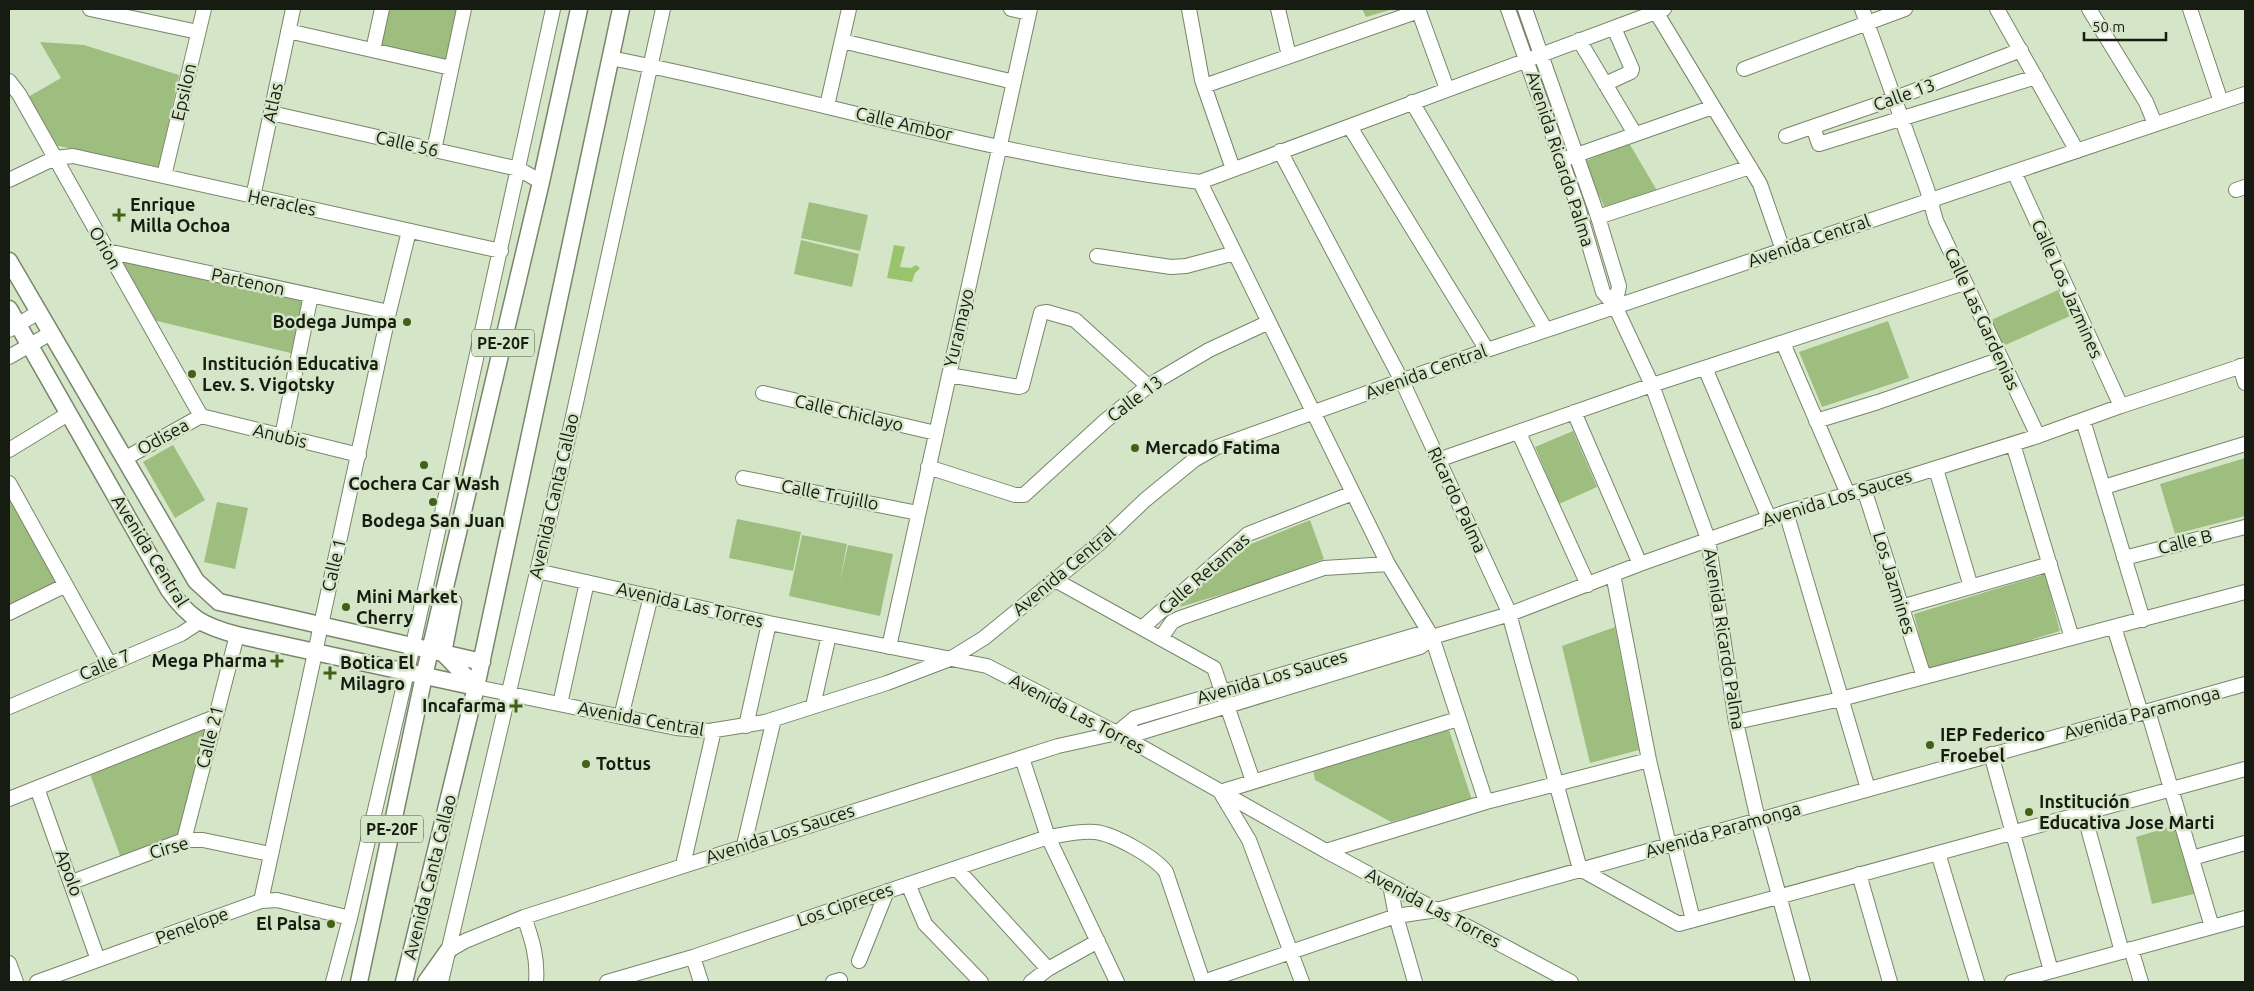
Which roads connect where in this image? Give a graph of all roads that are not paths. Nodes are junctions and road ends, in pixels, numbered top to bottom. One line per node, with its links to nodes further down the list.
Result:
1 (90, 9): 27 (street)
2 (204, 9): 27 (street, Epsilon)
3 (293, 9): 26 (street, Atlas)
4 (382, 9): 30 (street)
5 (464, 9): 37 (street)
6 (553, 9): 66 (street)
7 (579, 9): 71 (main road, PE-20F)
8 (621, 9): 34 (main road, Avenida Canta Callao / PE-20F)
9 (663, 9): 36 (street, Avenida Canta Callao)
10 (849, 9): 29 (street)
11 (1012, 9): 23 (street)
12 (1189, 9): 43 (street)
13 (1278, 9): 33 (street)
14 (1508, 9): 35 (street, Avenida Ricardo Palma)
15 (1525, 9): 32 (street, Avenida Ricardo Palma)
16 (1862, 9): 24 (street, Calle Las Gardenias)
17 (1905, 9): 24 (street)
18 (1997, 9): 31 (street)
19 (2089, 9): 53 (street)
20 (2190, 9): 48 (street)
21 (1418, 10): 33 (street); 44 (street)
22 (1660, 10): 25 (street); 50 (street)
23 (1030, 11): 41 (street, Yuramayo)
24 (1867, 23): 38 (street); 46 (street, Calle Las Gardenias)
25 (1614, 28): 28 (street); 42 (street)
26 (288, 31): 30 (street); 51 (street, Atlas)
27 (198, 32): 69 (street, Epsilon)
28 (1579, 40): 32 (street); 42 (street)
29 (842, 41): 41 (street); 49 (street)
30 (374, 50): 37 (street)
31 (2021, 50): 39 (street); 46 (street, Calle 13)
32 (1541, 55): 35 (street); 62 (street, Avenida Ricardo Palma)
33 (1290, 56): 43 (street)
34 (610, 58): 36 (street, Calle Ambor); 168 (main road, Avenida Canta Callao / PE-20F)
35 (1527, 60): 44 (street); 64 (street, Avenida Ricardo Palma)
36 (651, 66): 49 (street, Calle Ambor); 140 (street, Avenida Canta Callao)
37 (451, 68): 59 (street)
38 (1744, 69)
39 (2036, 77): 52 (street, Calle 13); 61 (street)
40 (9, 81): 63 (street, Orion)
41 (1014, 82): 58 (street, Yuramayo)
42 (1605, 84): 56 (street)
43 (1204, 86): 67 (street)
44 (1447, 89): 47 (street)
45 (2245, 94): 48 (street, Avenida Central)
46 (1893, 99): 52 (street, Calle Las Gardenias); 55 (street, Calle 13)
47 (1412, 102): 54 (street); 91 (street)
48 (2221, 102): 53 (street, Avenida Central)
49 (827, 106): 58 (street, Calle Ambor)
50 (1713, 107): 56 (street); 65 (street)
51 (271, 113): 59 (street, Calle 56); 73 (street, Atlas)
52 (1900, 119): 55 (street, Calle 13); 74 (street, Calle Las Gardenias)
53 (2155, 124): 61 (street, Avenida Central)
54 (1350, 127): 60 (street); 95 (street)
55 (1813, 127): 57 (street, Calle 13)
56 (1635, 134): 62 (street)
57 (1786, 136)
58 (1001, 146): 72 (street, Calle Ambor); 100 (street, Yuramayo)
59 (434, 150): 66 (street, Calle 56)
60 (1280, 151): 67 (street); 101 (street, Ricardo Palma)
61 (2077, 151): 68 (street, Avenida Central)
62 (1576, 156): 64 (street); 75 (street, Avenida Ricardo Palma)
63 (55, 158): 69 (street, Heracles); 70 (street, Heracles); 78 (street, Orion)
64 (1562, 160): 85 (street, Avenida Ricardo Palma)
65 (1750, 166): 75 (street); 77 (street)
66 (519, 169): 71 (street, Calle 56); 79 (street)
67 (1233, 170): 72 (street)
68 (2014, 172): 74 (street, Avenida Central); 106 (street, Calle Los Jazmines)
69 (164, 176): 73 (street, Heracles)
70 (9, 180)
71 (541, 182): 166 (main road, PE-20F)
72 (1200, 182): 80 (street)
73 (253, 196): 76 (street, Heracles)
74 (1929, 201): 77 (street, Avenida Central); 83 (street, Calle Las Gardenias)
75 (1598, 217): 85 (street, Avenida Ricardo Palma)
76 (409, 231): 79 (street, Heracles); 88 (street, Calle 1)
77 (1783, 250): 85 (street, Avenida Central)
78 (107, 251): 84 (street, Partenon); 110 (street, Orion)
79 (501, 251): 163 (street)
80 (1235, 253): 81 (street); 89 (street)
81 (1097, 256)
82 (9, 261): 87 (main road, Avenida Central)
83 (1964, 282): 93 (street); 97 (street, Calle Las Gardenias)
84 (311, 295): 88 (street, Partenon); 115 (street)
85 (1615, 306): 91 (street, Avenida Central); 103 (street, Avenida Ricardo Palma)
86 (9, 309): 90 (main road, Avenida Central)
87 (39, 312): 90 (street); 92 (main road, Avenida Central)
88 (389, 312): 120 (street, Calle 1)
89 (1269, 322): 104 (street, Calle 13); 108 (street)
90 (13, 328): 94 (main road, Avenida Central)
91 (1546, 330): 95 (street, Avenida Central)
92 (51, 333): 94 (street); 121 (main road, Avenida Central)
93 (1783, 343): 99 (street); 112 (street)
94 (30, 346): 96 (street); 109 (main road, Avenida Central)
95 (1487, 350): 101 (street, Avenida Central)
96 (9, 357)
97 (2001, 359): 112 (street); 116 (street, Calle Las Gardenias)
98 (2243, 366): 102 (street); 106 (street, Avenida Los Sauces)
99 (1705, 368): 103 (street); 133 (street)
100 (949, 375): 104 (street); 113 (street, Yuramayo)
101 (1402, 381): 108 (street, Avenida Central); 122 (street, Ricardo Palma)
102 (2245, 383)
103 (1652, 385): 107 (street); 135 (street, Avenida Ricardo Palma)
104 (1148, 386): 123 (street, Calle 13)
105 (763, 393): 113 (street, Calle Chiclayo)
106 (2121, 406): 111 (street, Avenida Los Sauces)
107 (1574, 412): 114 (street); 138 (street)
108 (1314, 413): 129 (street); 142 (street, Avenida Central)
109 (68, 414): 119 (street); 153 (main road, Avenida Central)
110 (201, 416): 115 (street, Anubis); 121 (street, Odisea)
111 (2083, 420): 116 (street, Avenida Los Sauces); 127 (street)
112 (1816, 421): 130 (street)
113 (936, 433): 123 (street, Yuramayo)
114 (1519, 433): 122 (street); 145 (street)
115 (282, 436): 120 (street, Anubis)
116 (2038, 436): 117 (street, Avenida Los Sauces)
117 (2013, 444): 124 (street, Avenida Los Sauces); 139 (street)
118 (2245, 444): 127 (street)
119 (9, 450)
120 (359, 455): 155 (street, Calle 1)
121 (124, 459): 155 (main road, Avenida Central)
122 (1438, 460): 151 (street, Ricardo Palma)
123 (928, 467): 132 (street, Yuramayo)
124 (1936, 469): 128 (street, Avenida Los Sauces); 146 (street)
125 (743, 478): 132 (street, Calle Trujillo)
126 (9, 483): 144 (street)
127 (2104, 487): 136 (street)
128 (1864, 489): 130 (street, Avenida Los Sauces); 149 (street, Los Jazmines)
129 (1353, 493): 137 (street); 157 (street, Calle Retamas)
130 (1848, 494): 131 (street, Avenida Los Sauces)
131 (1786, 512): 133 (street, Avenida Los Sauces); 177 (street)
132 (918, 513): 164 (street, Yuramayo)
133 (1769, 518): 135 (street, Avenida Los Sauces)
134 (2245, 527): 136 (street, Calle B)
135 (1708, 539): 138 (street, Avenida Los Sauces); 186 (street, Avenida Ricardo Palma)
136 (2124, 558): 152 (street)
137 (1388, 564): 160 (street); 161 (street)
138 (1640, 564): 141 (street, Avenida Los Sauces)
139 (2050, 564): 146 (street); 162 (street)
140 (537, 571): 143 (street, Avenida Las Torres); 175 (street, Avenida Canta Callao)
141 (1613, 574): 145 (street, Avenida Los Sauces); 192 (street)
142 (1055, 580): 157 (street); 167 (street, Avenida Central)
143 (587, 582): 148 (street, Avenida Las Torres); 178 (street)
144 (66, 585): 150 (street); 169 (street)
145 (1588, 585): 151 (street, Avenida Los Sauces)
146 (1971, 587): 149 (street)
147 (2245, 592): 152 (street)
148 (651, 596): 154 (street, Avenida Las Torres); 183 (street)
149 (1902, 607): 172 (street, Los Jazmines)
150 (9, 613)
151 (1510, 614): 161 (street, Avenida Los Sauces); 195 (street, Ricardo Palma)
152 (2143, 620): 156 (street)
153 (200, 621): 158 (main road, Avenida Central); 169 (street, Calle 7)
154 (768, 623): 159 (street, Avenida Las Torres); 187 (street)
155 (320, 627): 163 (main road, Avenida Central); 165 (street, Calle 1)
156 (2114, 627): 162 (street); 181 (street)
157 (1142, 628): 160 (street)
158 (237, 635): 165 (main road, Avenida Central); 182 (street, Calle 21)
159 (828, 635): 164 (street, Avenida Las Torres); 179 (street)
160 (1161, 638): 176 (street)
161 (1432, 638): 176 (street, Avenida Los Sauces); 185 (street)
162 (2072, 638): 172 (street)
163 (412, 647): 166 (main road, Avenida Central); 170 (street)
164 (888, 647): 167 (street, Avenida Las Torres)
165 (315, 651): 170 (main road, Avenida Central); 212 (street, Calle 1)
166 (436, 652): 168 (main road, Avenida Central); 171 (main road, PE-20F); 174 (main road)
167 (950, 659): 179 (street, Avenida Central); 189 (street, Avenida Las Torres)
168 (482, 662): 174 (main road, Avenida Canta Callao / PE-20F)
169 (109, 664): 180 (street, Calle 7)
170 (407, 672): 171 (main road, Avenida Central); 227 (street)
171 (424, 676): 174 (main road, Avenida Central); 242 (main road, PE-20F)
172 (1924, 677): 177 (street)
173 (2245, 684): 181 (street, Avenida Paramonga)
174 (476, 687): 175 (street, Avenida Central); 243 (main road, Avenida Canta Callao / PE-20F)
175 (508, 694): 178 (street, Avenida Central); 232 (street, Avenida Canta Callao)
176 (1225, 697): 189 (street, Avenida Los Sauces); 194 (street)
177 (1842, 699): 186 (street); 197 (street)
178 (560, 704): 183 (street, Avenida Central)
179 (813, 706): 184 (street, Avenida Central)
180 (9, 707)
181 (2144, 712): 190 (street, Avenida Paramonga); 198 (street)
182 (215, 717): 196 (street); 206 (street, Calle 21)
183 (622, 717): 188 (street, Avenida Central)
184 (774, 719): 187 (street, Avenida Central); 209 (street)
185 (1458, 719): 194 (street); 201 (street)
186 (1736, 722): 203 (street, Avenida Ricardo Palma)
187 (746, 726): 188 (street, Avenida Central)
188 (714, 730): 214 (street)
189 (1117, 733): 191 (street, Avenida Los Sauces); 199 (street, Avenida Las Torres)
190 (1991, 754): 197 (street, Avenida Paramonga); 204 (street)
191 (1022, 758): 205 (street); 209 (street, Avenida Los Sauces)
192 (1649, 760): 195 (street); 207 (street)
193 (2245, 769): 198 (street)
194 (1253, 781): 199 (street)
195 (1558, 784): 201 (street); 216 (street, Ricardo Palma)
196 (37, 788): 200 (street); 218 (street, Apolo)
197 (1868, 789): 203 (street, Avenida Paramonga)
198 (2172, 790): 202 (street); 213 (street)
199 (1220, 792): 210 (street, Avenida Las Torres); 234 (street)
200 (9, 799)
201 (1486, 802): 210 (street)
202 (2084, 814): 204 (street); 233 (street)
203 (1758, 820): 207 (street, Avenida Paramonga); 222 (street, Avenida Ricardo Palma)
204 (2012, 833): 211 (street); 239 (street)
205 (1048, 837): 215 (street, Los Cipreces); 231 (street); 252 (street, Los Cipreces)
206 (184, 840): 212 (street, Cirse); 218 (street, Cirse)
207 (1672, 844): 216 (street, Avenida Paramonga); 229 (street)
208 (2245, 844): 213 (street)
209 (744, 845): 214 (street, Avenida Los Sauces)
210 (1326, 851): 220 (street, Avenida Las Torres)
211 (1938, 853): 217 (street); 258 (street)
212 (270, 854): 223 (street, Calle 1)
213 (2192, 858): 230 (street)
214 (683, 865): 226 (street, Avenida Los Sauces)
215 (956, 868): 219 (street, Los Cipreces); 238 (street)
216 (1580, 869): 224 (street, Avenida Paramonga); 229 (street)
217 (1859, 874): 222 (street); 257 (street)
218 (72, 882): 236 (street, Apolo)
219 (908, 884): 221 (street, Los Cipreces); 249 (street)
220 (1390, 885): 224 (street, Avenida Las Torres); 225 (street)
221 (887, 891): 235 (street, Los Cipreces); 237 (street)
222 (1779, 896): 229 (street); 256 (street, Avenida Ricardo Palma)
223 (261, 901): 227 (street, Penelope); 236 (street, Penelope)
224 (1437, 910): 225 (street, Avenida Paramonga); 255 (street, Avenida Las Torres)
225 (1396, 916): 234 (street, Avenida Paramonga); 254 (street)
226 (524, 917): 232 (street, Avenida Los Sauces); 246 (street)
227 (350, 918): 241 (street)
228 (2245, 918): 230 (street)
229 (1693, 920)
230 (2212, 927): 233 (street)
231 (1098, 941): 238 (street); 251 (street)
232 (448, 951): 244 (main road); 245 (street, Avenida Canta Callao)
233 (2126, 951): 239 (street); 260 (street)
234 (1291, 953): 252 (street, Avenida Paramonga); 253 (street)
235 (694, 957): 247 (street, Los Cipreces); 248 (street)
236 (98, 960): 240 (street, Penelope)
237 (859, 962)
238 (1048, 969): 250 (street)
239 (2051, 971): 259 (street)
240 (37, 982)
241 (333, 982)
242 (360, 982)
243 (404, 982)
244 (426, 982)
245 (440, 982)
246 (536, 982)
247 (610, 982)
248 (701, 982)
249 (981, 982)
250 (1031, 982)
251 (1117, 982)
252 (1203, 982)
253 (1302, 982)
254 (1415, 982)
255 (1571, 982)
256 (1803, 982)
257 (1890, 982)
258 (1977, 982)
259 (2012, 982)
260 (2141, 982)

